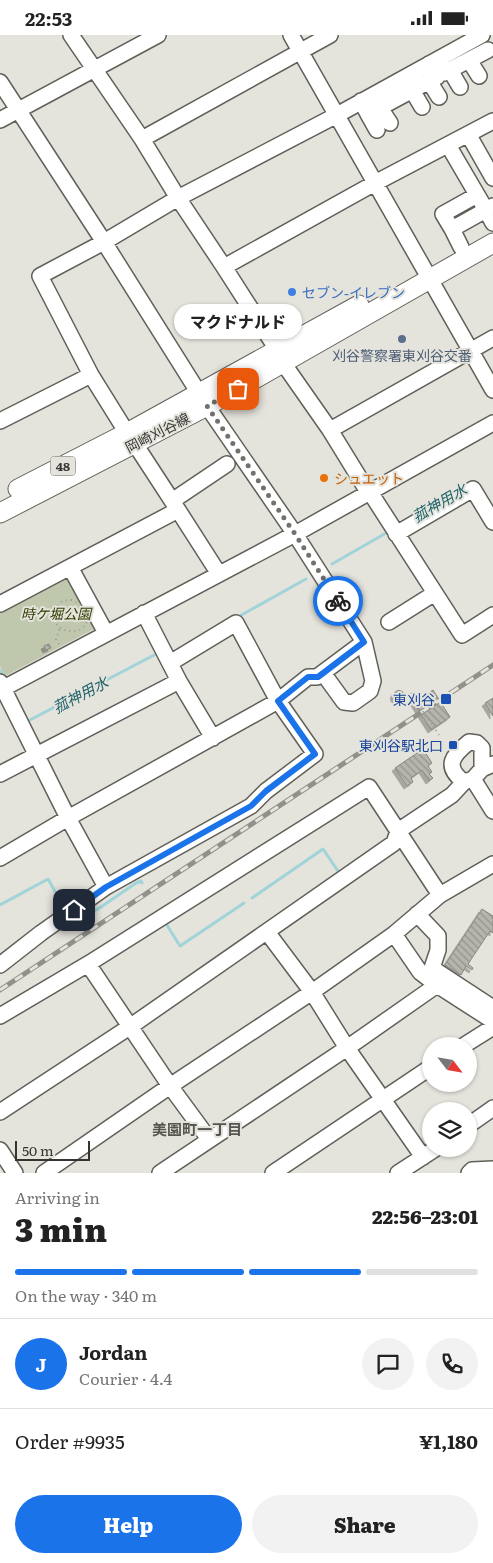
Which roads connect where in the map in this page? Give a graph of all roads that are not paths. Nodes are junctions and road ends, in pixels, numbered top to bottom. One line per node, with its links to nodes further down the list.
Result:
1 (71, 35): 10 (street)
2 (158, 35): 10 (street)
3 (291, 35): 6 (street)
4 (330, 35): 6 (street)
5 (480, 36): 7 (street); 9 (street)
6 (300, 51): 21 (street); 26 (street)
7 (491, 54): 8 (street)
8 (469, 60): 11 (street); 12 (street)
9 (433, 62): 11 (street); 13 (street); 18 (street)
10 (94, 69): 20 (street); 26 (street)
11 (450, 70): 15 (street)
12 (479, 76)
13 (429, 81): 16 (street); 17 (street)
14 (0, 82): 20 (street)
15 (460, 87)
16 (412, 90): 18 (street); 19 (street)
17 (439, 97)
18 (380, 107): 21 (street); 24 (street)
19 (422, 107)
20 (18, 109): 22 (street); 35 (street)
21 (337, 115): 29 (street); 31 (street)
22 (0, 120)
23 (493, 121): 25 (street)
24 (383, 126)
25 (468, 134): 27 (street); 28 (street)
26 (142, 139): 31 (street)
27 (448, 145): 29 (street); 30 (street)
28 (493, 178)
29 (375, 183): 38 (street); 39 (street)
30 (477, 195): 32 (street); 33 (street)
31 (178, 197): 35 (street); 38 (street)
32 (491, 213): 33 (street)
33 (452, 229): 37 (street)
34 (493, 229): 37 (main road, 岡崎刈谷線 / 48)
35 (104, 242): 43 (street); 45 (street)
36 (493, 243): 39 (main road, 岡崎刈谷線 / 48)
37 (461, 247): 39 (main road, 岡崎刈谷線 / 48)
38 (224, 267): 42 (street)
39 (427, 273): 41 (street); 42 (main road, 岡崎刈谷線 / 48)
40 (493, 338): 41 (street)
41 (471, 351): 44 (street); 48 (street)
42 (281, 357): 45 (main road, 岡崎刈谷線 / 48); 48 (street)
43 (90, 375): 46 (street); 49 (street)
44 (493, 391)
45 (203, 400): 49 (main road, 岡崎刈谷線 / 48); 56 (street)
46 (0, 421)
47 (493, 423): 51 (street)
48 (330, 429): 51 (street)
49 (131, 438): 52 (main road, 岡崎刈谷線 / 48); 53 (street); 54 (main road, 岡崎刈谷線 / 48)
50 (227, 464): 53 (street)
51 (370, 492): 56 (street); 57 (street)
52 (0, 499)
53 (175, 505): 58 (street); 59 (street)
54 (0, 513)
55 (493, 522): 57 (street)
56 (295, 534): 59 (street); 66 (street)
57 (396, 534): 60 (street)
58 (70, 567): 61 (street); 65 (street)
59 (219, 574): 62 (street)
60 (435, 593): 63 (street); 64 (street)
61 (0, 604)
62 (144, 613): 65 (street); 67 (street)
63 (493, 615)
64 (389, 622)
65 (106, 633): 70 (street)
66 (364, 642): 68 (street); 68 (street)
67 (170, 663): 69 (street); 71 (street)
68 (323, 673): 71 (street)
69 (179, 681): 72 (street); 73 (street)
70 (1, 686): 73 (street)
71 (278, 701): 72 (street); 81 (street)
72 (213, 738): 77 (street)
73 (37, 755): 74 (street); 77 (street)
74 (0, 773)
75 (478, 773): 76 (street); 78 (street)
76 (493, 811)
77 (68, 818): 79 (street); 81 (street)
78 (398, 831): 82 (street); 84 (street); 86 (street)
79 (0, 858)
80 (493, 864): 82 (street)
81 (106, 887): 87 (street)
82 (440, 895): 83 (street)
83 (417, 914): 85 (street); 90 (street)
84 (267, 932): 89 (street); 93 (street)
85 (394, 934): 88 (street); 89 (street)
86 (88, 964): 91 (street); 93 (street)
87 (0, 965)
88 (437, 985): 92 (street); 96 (street)
89 (312, 992): 96 (street); 98 (street)
90 (493, 1008)
91 (0, 1016)
92 (493, 1021)
93 (131, 1025): 98 (street); 101 (street)
94 (493, 1027): 95 (street)
95 (477, 1037)
96 (347, 1048): 99 (street); 103 (street)
97 (422, 1073): 99 (street)
98 (170, 1086): 103 (street); 110 (street)
99 (382, 1099): 104 (street); 112 (street)
100 (493, 1108): 102 (street)
101 (0, 1112)
102 (477, 1119)
103 (209, 1139): 107 (street)
104 (422, 1145)
105 (0, 1150): 109 (street)
106 (423, 1157): 113 (street)
107 (177, 1168): 111 (street)
108 (493, 1169): 114 (street)
109 (15, 1173)
110 (44, 1173)
111 (160, 1173)
112 (273, 1173)
113 (398, 1173)
114 (469, 1173)

